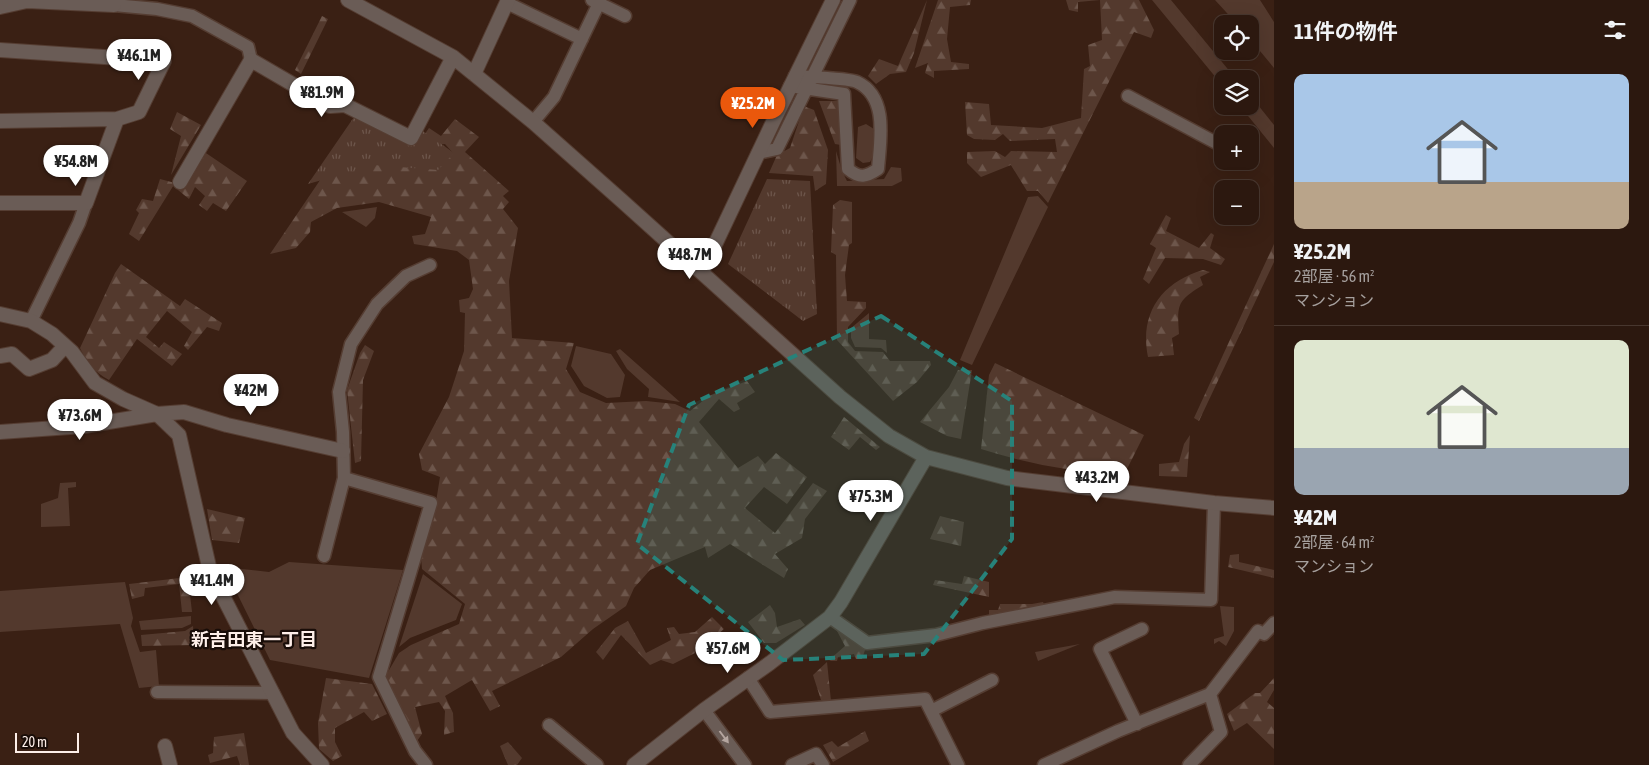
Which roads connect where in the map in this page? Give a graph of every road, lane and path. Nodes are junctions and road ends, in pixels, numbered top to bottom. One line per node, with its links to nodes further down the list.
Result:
1 (348, 0): 11 (street)
2 (833, 0): 14 (street)
3 (850, 0): 15 (lane)
4 (507, 1): 9 (lane); 13 (street)
5 (114, 2): 7 (street); 12 (lane)
6 (595, 2): 8 (lane); 9 (lane)
7 (0, 6)
8 (625, 16)
9 (582, 39): 19 (lane)
10 (0, 50): 17 (street)
11 (453, 57): 12 (street); 13 (street)
12 (252, 60): 22 (street)
13 (474, 74): 19 (street)
14 (793, 81): 15 (lane); 21 (street)
15 (809, 83): 15 (lane); 21 (lane)
16 (1128, 96): 20 (lane)
17 (117, 119): 18 (street); 24 (street)
18 (0, 121)
19 (533, 122): 26 (street)
20 (1214, 142)
21 (758, 153): 26 (street)
22 (180, 182)
23 (0, 202): 24 (street)
24 (86, 203): 28 (lane)
25 (430, 265): 33 (lane)
26 (702, 272): 34 (street)
27 (0, 314): 28 (street)
28 (31, 321): 29 (street)
29 (65, 346): 30 (street); 31 (street)
30 (0, 356)
31 (157, 414): 32 (street); 33 (street); 45 (street)
32 (0, 432)
33 (343, 451): 35 (lane)
34 (926, 457): 36 (street); 39 (street)
35 (344, 478): 38 (lane); 55 (lane)
36 (1214, 503): 37 (street); 39 (lane)
37 (1274, 508)
38 (324, 556)
39 (830, 617): 42 (street)
40 (1274, 623): 46 (lane)
41 (1142, 629): 49 (lane)
42 (748, 678): 47 (street); 48 (lane)
43 (992, 680): 48 (lane)
44 (157, 692): 45 (lane)
45 (273, 693): 54 (street)
46 (1210, 694): 49 (lane); 63 (lane)
47 (704, 710): 57 (street); 58 (lane, one-way to 58)
48 (931, 711): 61 (lane)
49 (1136, 724): 52 (lane)
50 (549, 725): 56 (lane)
51 (164, 746): 53 (street)
52 (1064, 761): 62 (lane)
53 (170, 765)
54 (322, 765)
55 (426, 765)
56 (597, 765)
57 (634, 765)
58 (745, 765)
59 (792, 765): 60 (lane)
60 (823, 765)
61 (958, 765)
62 (1044, 765)
63 (1189, 765)

